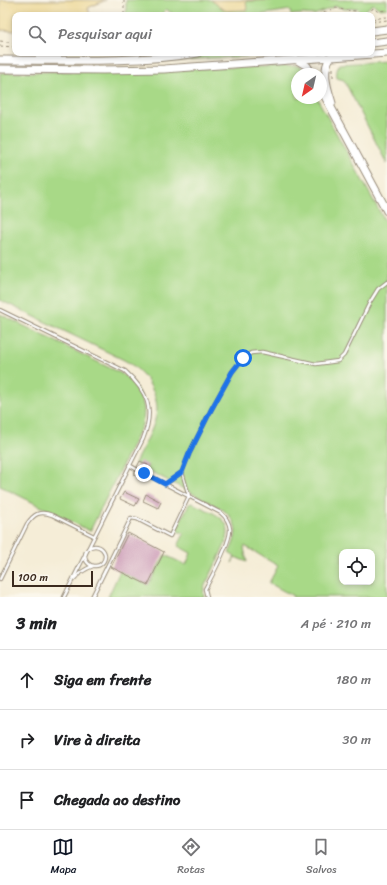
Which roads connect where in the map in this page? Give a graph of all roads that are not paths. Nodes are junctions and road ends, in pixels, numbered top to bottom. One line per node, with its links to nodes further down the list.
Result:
1 (387, 29): 2 (main road)
2 (375, 31)
3 (387, 41): 4 (main road)
4 (375, 43)
5 (375, 53): 6 (main road)
6 (387, 53)
7 (166, 56): 10 (main road)
8 (325, 56): 11 (main road)
9 (331, 56): 15 (main road)
10 (0, 60)
11 (296, 60): 12 (main road); 13 (main road)
12 (308, 68)
13 (0, 69)
14 (327, 100): 15 (main road)
15 (335, 115): 16 (main road)
16 (387, 211)
17 (387, 282): 21 (lane)
18 (0, 310): 19 (lane)
19 (129, 465): 20 (lane); 25 (lane)
20 (136, 469)
21 (182, 472): 23 (lane); 24 (lane)
22 (144, 473): 23 (lane)
23 (165, 484): 24 (lane)
24 (189, 496): 31 (lane); 32 (lane)
25 (94, 536): 26 (lane); 28 (lane)
26 (85, 553): 27 (lane); 27 (lane); 29 (lane)
27 (93, 566): 29 (lane)
28 (0, 579)
29 (72, 581): 30 (lane)
30 (64, 597)
31 (92, 597)
32 (208, 597)

